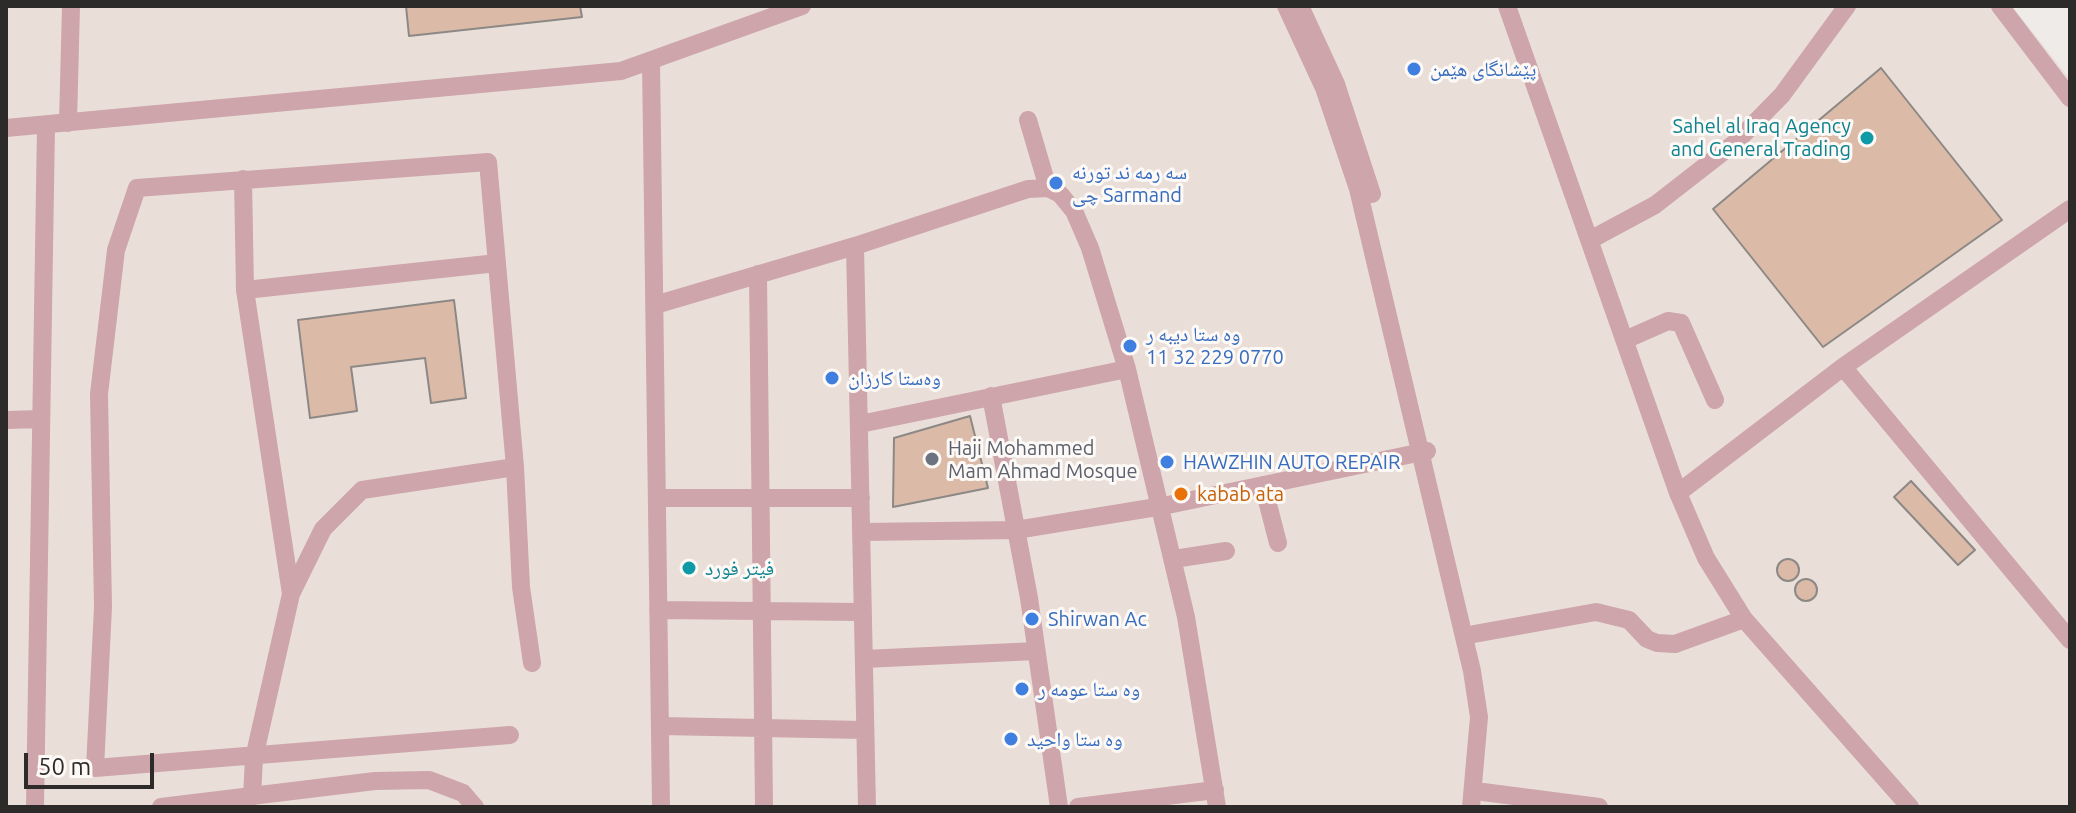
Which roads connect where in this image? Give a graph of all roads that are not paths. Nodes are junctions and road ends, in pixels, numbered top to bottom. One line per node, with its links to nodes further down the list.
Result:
1 (71, 6): 11 (street)
2 (802, 6): 8 (street)
3 (1286, 6): 14 (street)
4 (1300, 6): 14 (street)
5 (1507, 6): 18 (street)
6 (1847, 6): 18 (street)
7 (2000, 6): 9 (street)
8 (651, 61): 11 (street); 23 (street)
9 (2070, 98)
10 (1028, 120): 16 (street)
11 (68, 123): 12 (street)
12 (46, 126): 13 (street); 29 (street)
13 (6, 128)
14 (1354, 152): 32 (street)
15 (243, 179): 20 (street); 22 (street); 59 (street)
16 (1048, 188): 19 (street); 26 (street)
17 (2070, 209): 25 (street)
18 (1590, 240): 24 (street)
19 (855, 246): 21 (street); 31 (street)
20 (497, 263): 22 (street); 33 (street)
21 (758, 274): 23 (street); 38 (street)
22 (245, 290): 45 (street)
23 (655, 305): 36 (street)
24 (1625, 340): 28 (street); 35 (street)
25 (1843, 367): 35 (street); 51 (street)
26 (1127, 369): 27 (street); 39 (street)
27 (991, 396): 31 (street); 40 (street)
28 (1715, 400)
29 (41, 419): 30 (street); 63 (street)
30 (6, 420)
31 (860, 424): 37 (street)
32 (1423, 451): 34 (street); 50 (street)
33 (515, 467): 45 (street); 54 (street)
34 (1263, 485): 39 (street); 42 (street)
35 (1678, 493): 49 (street)
36 (657, 498): 38 (street); 46 (street)
37 (861, 498): 38 (street); 41 (street)
38 (761, 499): 48 (street)
39 (1163, 506): 40 (street); 44 (street)
40 (1016, 530): 41 (street); 52 (street)
41 (862, 532): 47 (street)
42 (1278, 543)
43 (1226, 551): 44 (street)
44 (1174, 559): 60 (street)
45 (291, 594): 59 (street)
46 (658, 610): 48 (street); 55 (street)
47 (863, 612): 48 (street); 53 (street)
48 (762, 614): 56 (street)
49 (1744, 619): 50 (street); 72 (street)
50 (1469, 627): 62 (street)
51 (2070, 640)
52 (1036, 651): 53 (street); 69 (street)
53 (864, 659): 57 (street)
54 (532, 663)
55 (660, 726): 56 (street); 66 (street)
56 (763, 727): 57 (street); 67 (street)
57 (865, 730): 68 (street)
58 (510, 735): 59 (street)
59 (254, 758): 61 (street)
60 (1216, 799): 70 (street)
61 (262, 800): 64 (street); 65 (street)
62 (1478, 800): 71 (street)
63 (35, 807)
64 (161, 807)
65 (475, 807)
66 (661, 807)
67 (764, 807)
68 (867, 807)
69 (1059, 807)
70 (1078, 807)
71 (1599, 807)
72 (1910, 807)

